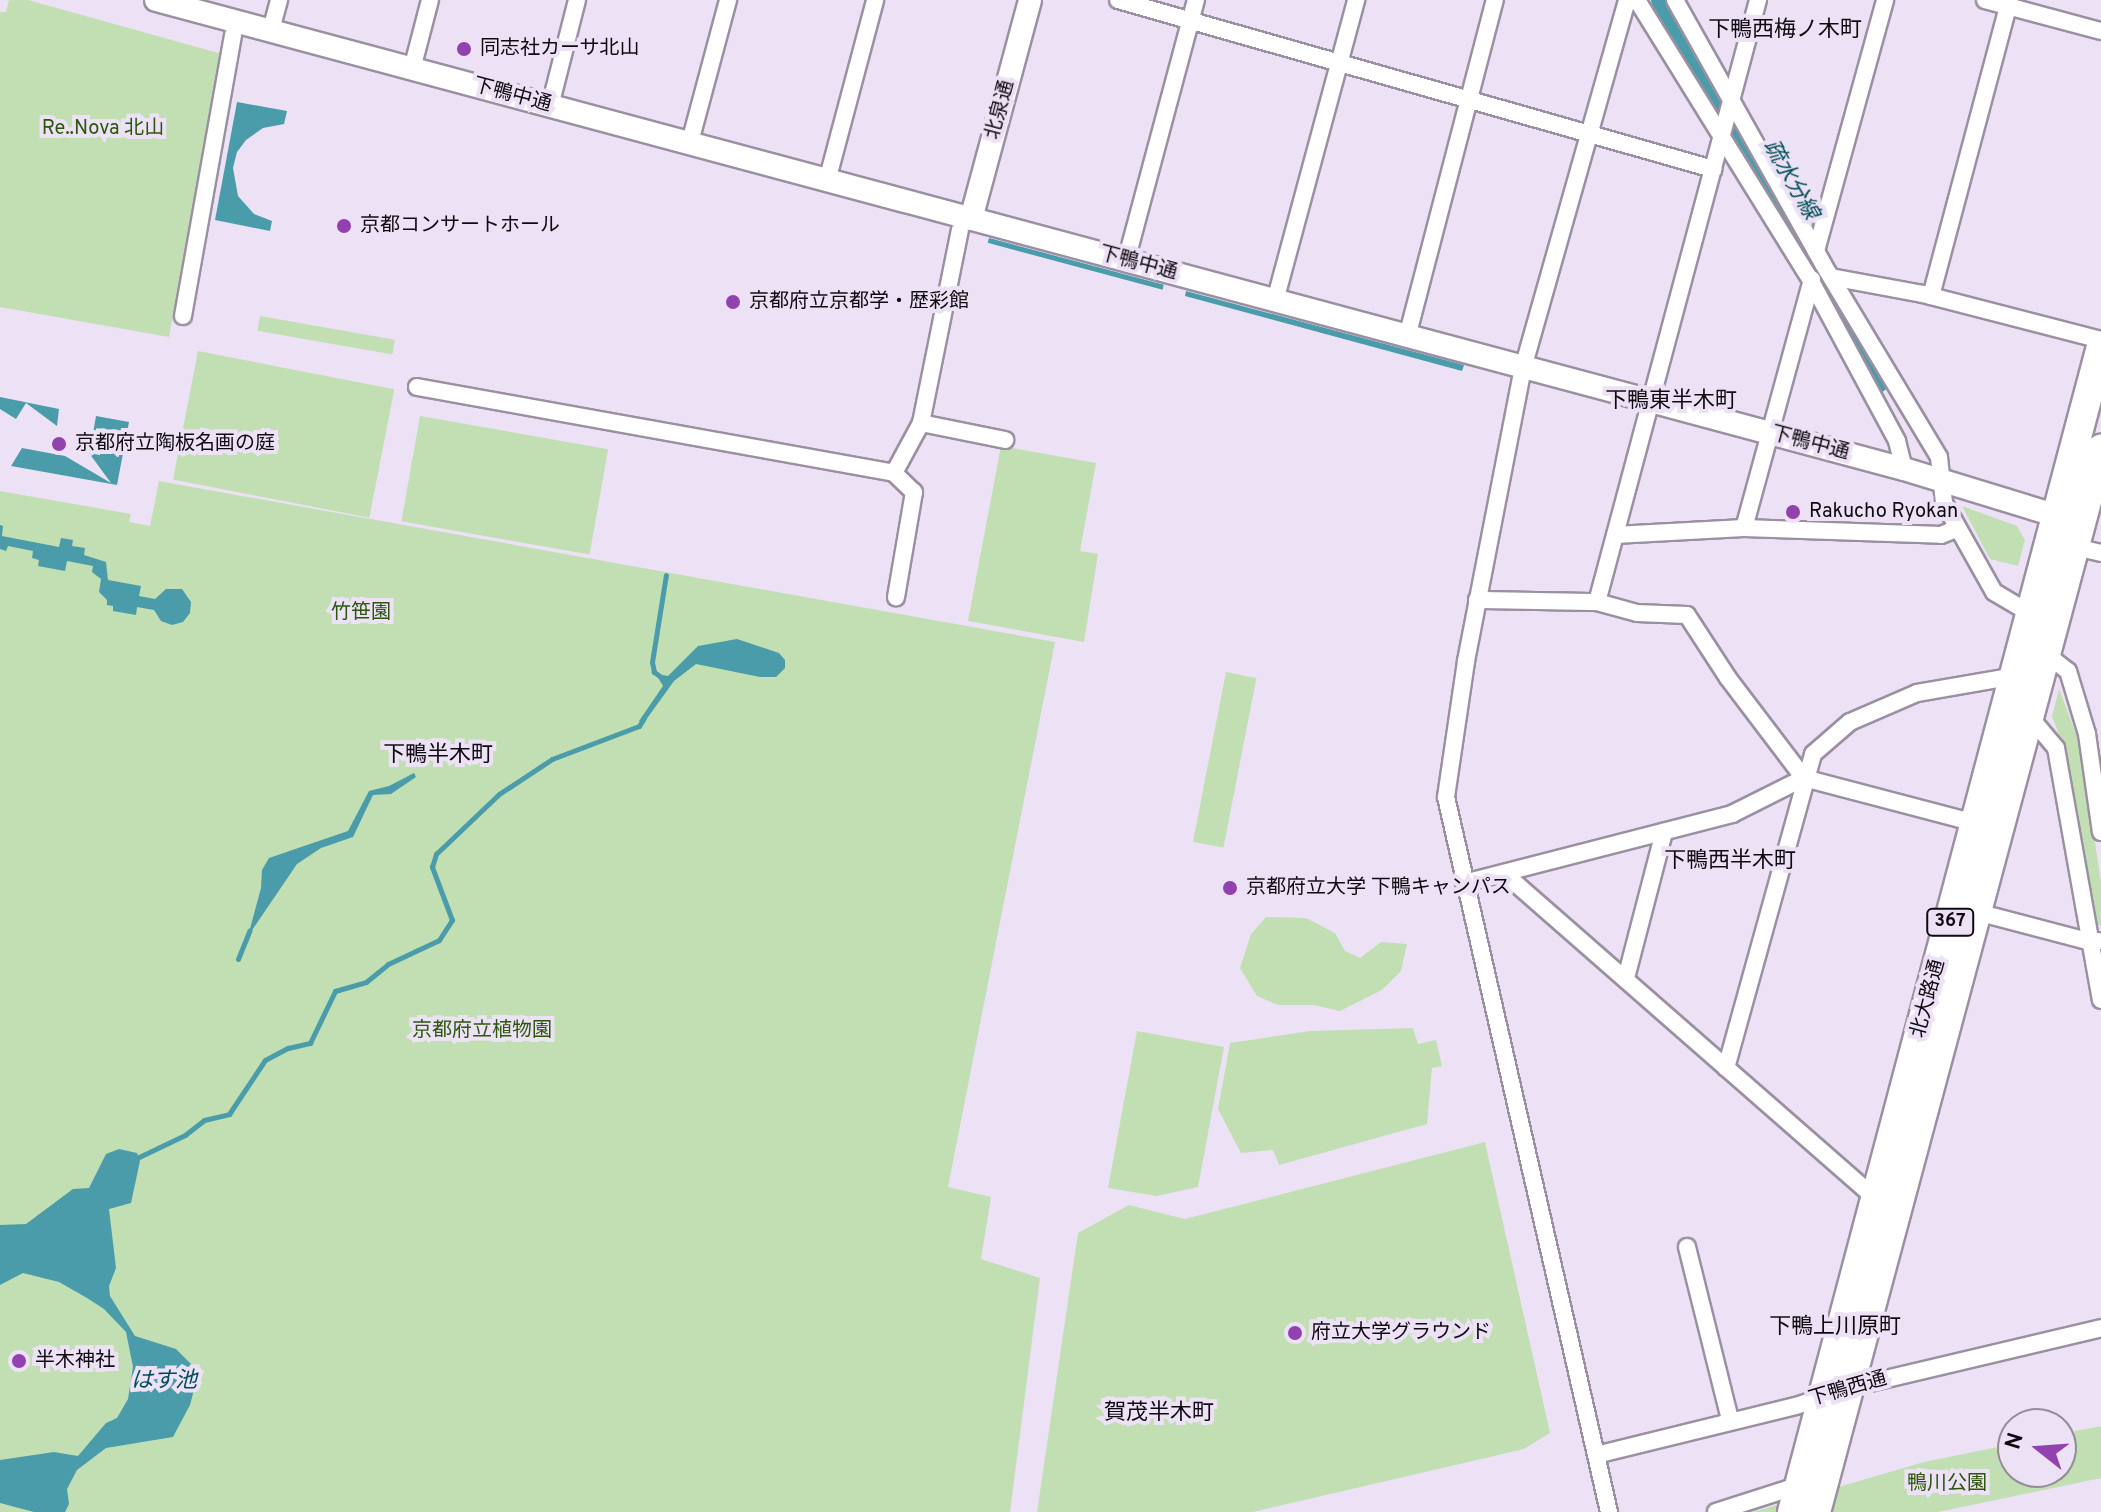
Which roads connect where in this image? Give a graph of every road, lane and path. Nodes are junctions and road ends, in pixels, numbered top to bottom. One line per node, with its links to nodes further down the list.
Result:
1 (156, 0): 20 (street, 下鴨中通)
2 (279, 0): 20 (street)
3 (430, 0): 24 (street)
4 (577, 0): 27 (street)
5 (728, 0): 30 (street)
6 (875, 0): 32 (street)
7 (1030, 0): 33 (street, 北泉通)
8 (1118, 0): 19 (street)
9 (1196, 0): 19 (street)
10 (1356, 0): 23 (street)
11 (1495, 0): 26 (street)
12 (1627, 0): 28 (street)
13 (1637, 0): 29 (street)
14 (1675, 0): 25 (street)
15 (1758, 0): 25 (street)
16 (1885, 0): 35 (street)
17 (1985, 0): 18 (street)
18 (2009, 3): 21 (street); 37 (street)
19 (1190, 21): 23 (street); 34 (street)
20 (271, 30): 24 (street, 下鴨中通)
21 (2101, 31)
22 (233, 34): 39 (street)
23 (1339, 63): 26 (street); 38 (street)
24 (412, 69): 27 (street, 下鴨中通)
25 (1732, 99): 29 (street); 35 (street)
26 (1467, 100): 28 (street); 40 (street)
27 (550, 106): 30 (street, 下鴨中通)
28 (1589, 135): 31 (street); 43 (street)
29 (1721, 138): 31 (street); 36 (street)
30 (690, 142): 32 (street, 下鴨中通)
31 (1713, 169): 45 (street)
32 (827, 181): 33 (street, 下鴨中通)
33 (966, 225): 34 (street, 下鴨中通); 46 (street)
34 (1126, 261): 38 (street, 下鴨中通)
35 (1823, 264): 36 (street); 37 (street); 52 (street)
36 (1811, 281): 47 (street); 50 (street)
37 (1931, 296): 41 (street)
38 (1275, 301): 40 (street, 下鴨中通)
39 (183, 316)
40 (1407, 337): 43 (street, 下鴨中通)
41 (2101, 340)
42 (2101, 347): 53 (highway, 北大路通 / 367)
43 (1523, 368): 45 (street, 下鴨中通); 59 (street)
44 (417, 387): 51 (street)
45 (1651, 402): 47 (street, 下鴨中通); 56 (street)
46 (921, 423): 48 (street); 51 (street)
47 (1770, 434): 50 (street, 下鴨中通); 54 (street)
48 (1005, 440)
49 (2101, 449): 57 (highway, 北大路通 / 367)
50 (1904, 469): 52 (street, 下鴨中通)
51 (894, 473): 58 (street)
52 (1940, 480): 53 (street, 下鴨中通); 55 (street)
53 (2058, 516): 57 (street); 61 (highway, 北大路通 / 367)
54 (1744, 528): 55 (street); 56 (street)
55 (1958, 528): 61 (street)
56 (1615, 535): 60 (street)
57 (2088, 550): 62 (highway, 北大路通 / 367)
58 (896, 597)
59 (1477, 600): 60 (street); 71 (street)
60 (1597, 602): 66 (street)
61 (2031, 614): 63 (highway, 北大路通 / 367)
62 (2046, 654): 64 (highway, 北大路通 / 367); 65 (street)
63 (2015, 676): 66 (street); 67 (highway, 北大路通 / 367)
64 (2029, 716): 72 (highway, 北大路通 / 367); 73 (street)
65 (2094, 730): 69 (street)
66 (1804, 778): 67 (street); 68 (street); 76 (street)
67 (1976, 823): 77 (highway, 北大路通 / 367)
68 (1664, 832): 70 (street); 74 (street)
69 (2101, 832)
70 (1506, 875): 71 (street); 74 (street)
71 (1464, 883): 82 (street)
72 (1977, 912): 73 (street); 80 (highway, 北大路通 / 367)
73 (2096, 941): 75 (street)
74 (1626, 978): 76 (street)
75 (2101, 1000)
76 (1726, 1068): 77 (street)
77 (1876, 1199): 80 (highway, 北大路通 / 367)
78 (1687, 1247): 81 (street)
79 (2101, 1328): 80 (street, 下鴨西通)
80 (1836, 1392): 81 (street, 下鴨西通); 83 (highway, 北大路通 / 367)
81 (1730, 1420): 82 (street, 下鴨西通)
82 (1596, 1455): 84 (street)
83 (1805, 1499): 85 (street)
84 (1609, 1512)
85 (1716, 1512)

